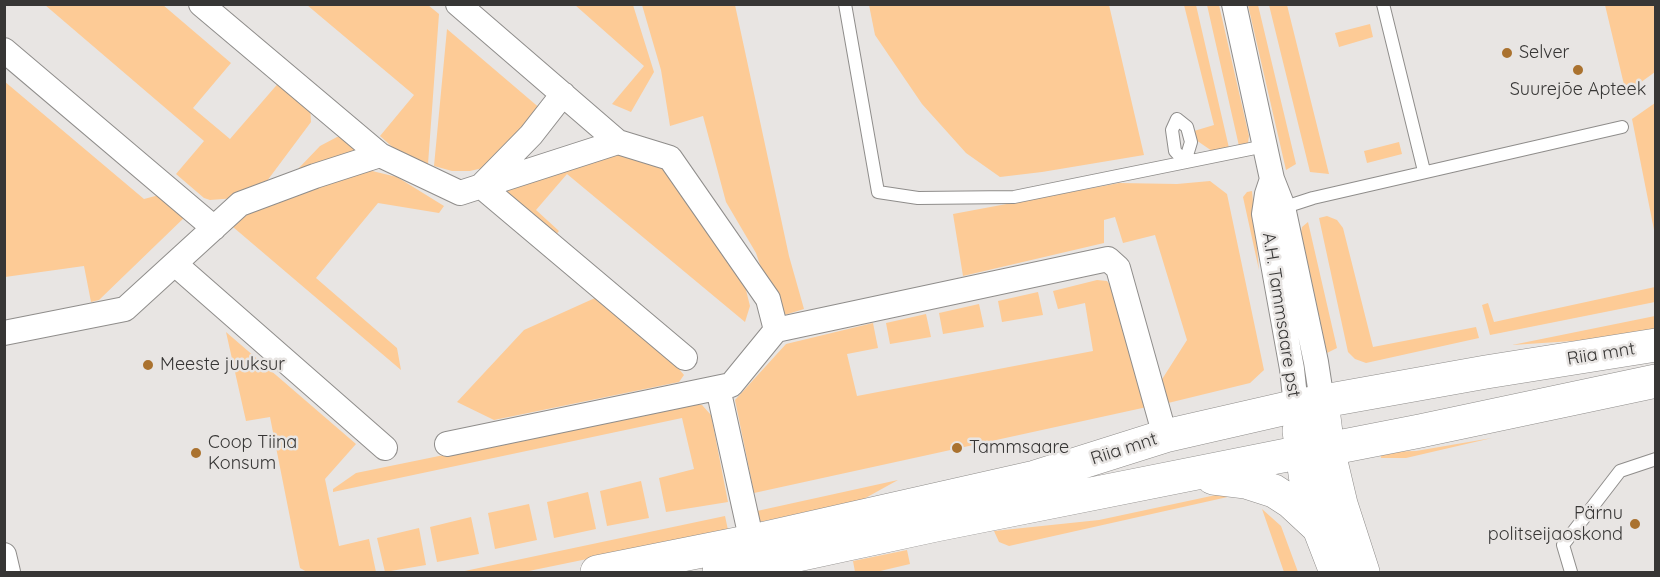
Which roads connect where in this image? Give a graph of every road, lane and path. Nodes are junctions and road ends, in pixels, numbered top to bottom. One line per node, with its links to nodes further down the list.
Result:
1 (201, 4): 11 (street)
2 (459, 4): 7 (street)
3 (846, 4): 10 (lane)
4 (1234, 4): 10 (street, A.H. Tammsaare pst)
5 (1383, 4): 12 (lane)
6 (4, 50): 15 (street)
7 (563, 94): 9 (street); 13 (street)
8 (1622, 127): 12 (lane)
9 (618, 142): 13 (street); 17 (street)
10 (1265, 146): 14 (street, A.H. Tammsaare pst)
11 (380, 155): 13 (street); 15 (street)
12 (1424, 171): 14 (lane)
13 (481, 186): 20 (street)
14 (1273, 211): 23 (street, A.H. Tammsaare pst)
15 (214, 228): 16 (street)
16 (175, 264): 18 (street); 26 (street)
17 (776, 330): 22 (street); 24 (street)
18 (4, 333)
19 (1656, 345): 23 (main road, Riia mnt)
20 (685, 358)
21 (1656, 381): 27 (main road, Riia mnt)
22 (718, 388): 25 (street); 31 (street)
23 (1309, 403): 24 (main road, Riia mnt); 27 (main road, A.H. Tammsaare pst)
24 (1165, 436): 31 (main road, Riia mnt)
25 (447, 444)
26 (385, 448)
27 (1315, 450): 29 (main road, Riia mnt); 30 (main road); 37 (main road)
28 (1656, 459): 38 (lane)
29 (1194, 474): 30 (main road); 31 (main road, Riia mnt)
30 (1319, 528): 36 (main road)
31 (754, 553): 34 (main road, Riia mnt); 35 (main road, Riia mnt)
32 (4, 555): 33 (street)
33 (8, 573)
34 (597, 573)
35 (719, 573)
36 (1336, 573)
37 (1363, 573)
38 (1571, 573)

